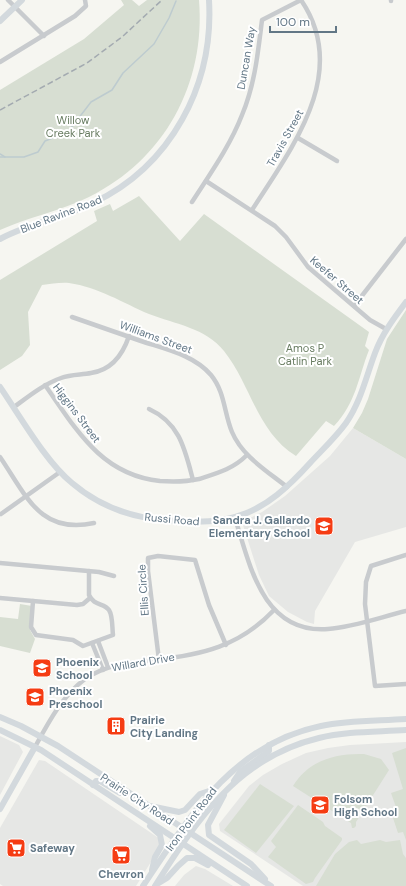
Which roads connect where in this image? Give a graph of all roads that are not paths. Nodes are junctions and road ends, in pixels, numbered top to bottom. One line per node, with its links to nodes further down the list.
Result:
1 (8, 0): 6 (street)
2 (22, 0): 6 (main road)
3 (84, 0): 8 (street)
4 (209, 0): 15 (main road, Blue Ravine Road)
5 (301, 0): 10 (street, Travis Street); 12 (street, Duncan Way)
6 (16, 7): 7 (main road); 8 (street)
7 (0, 21)
8 (44, 36): 9 (street)
9 (0, 62)
10 (298, 138): 11 (street); 14 (street, Travis Street)
11 (337, 161)
12 (206, 181): 13 (street); 14 (street, Keefer Street)
13 (192, 202)
14 (252, 210): 18 (street, Keefer Street)
15 (0, 239)
16 (406, 239): 18 (street)
17 (406, 302): 20 (main road, Russi Road)
18 (354, 306): 20 (street, Keefer Street)
19 (72, 317): 21 (street, Williams Street)
20 (386, 329): 30 (main road, Russi Road)
21 (129, 336): 22 (street); 26 (street, Williams Street)
22 (45, 385): 24 (street); 29 (street, Higgins Street)
23 (0, 387): 24 (main road, Russi Road)
24 (14, 407): 28 (main road, Russi Road)
25 (149, 409): 29 (street)
26 (247, 455): 29 (street, Higgins Street); 30 (street, Williams Street)
27 (0, 457): 31 (street)
28 (60, 472): 31 (street); 33 (main road, Russi Road)
29 (193, 480)
30 (287, 487): 33 (main road, Russi Road)
31 (27, 496): 32 (street); 34 (street)
32 (1, 514)
33 (235, 518): 42 (street)
34 (94, 523)
35 (406, 555): 44 (street)
36 (0, 563): 37 (street)
37 (90, 572): 38 (street); 40 (street)
38 (114, 576)
39 (0, 598): 41 (street)
40 (90, 598): 41 (street); 45 (street)
41 (34, 601): 46 (street)
42 (274, 610): 44 (street); 47 (street, Willard Drive)
43 (406, 611): 44 (street)
44 (367, 621): 51 (street)
45 (98, 641): 46 (street); 49 (street)
46 (92, 643): 50 (street)
47 (226, 645): 48 (street, Willard Drive); 48 (street, Ellis Circle)
48 (159, 660): 49 (street, Willard Drive)
49 (108, 667): 50 (street, Willard Drive)
50 (103, 670): 56 (street, Willard Drive)
51 (406, 684)
52 (0, 717): 56 (main road, Prairie City Road)
53 (406, 719): 57 (main road, Iron Point Road)
54 (0, 730): 58 (main road, Prairie City Road)
55 (406, 730): 59 (main road, Iron Point Road)
56 (40, 736): 58 (street, Willard Drive); 63 (main road, Prairie City Road)
57 (269, 744): 59 (main road); 62 (main road, Iron Point Road)
58 (34, 747): 60 (main road, Prairie City Road); 65 (main road, Willard Drive)
59 (234, 783): 61 (main road, Iron Point Road)
60 (93, 785): 63 (main road); 66 (main road, Prairie City Road)
61 (228, 788): 68 (main road, Iron Point Road); 76 (main road)
62 (211, 790): 64 (main road); 67 (main road, Iron Point Road)
63 (130, 794): 64 (main road, Prairie City Road)
64 (148, 806): 67 (main road, Prairie City Road)
65 (0, 809)
66 (141, 816): 69 (main road, Prairie City Road); 71 (main road)
67 (183, 829): 68 (main road, Prairie City Road); 69 (main road, Iron Point Road)
68 (189, 833): 70 (main road, Iron Point Road); 76 (main road, Prairie City Road)
69 (176, 839): 70 (main road, Prairie City Road); 71 (main road, Iron Point Road)
70 (182, 843): 72 (main road, Prairie City Road); 73 (main road, Iron Point Road)
71 (152, 873): 74 (main road, Iron Point Road)
72 (231, 877): 73 (main road); 75 (main road, Prairie City Road)
73 (155, 885)
74 (143, 886)
75 (247, 886)
76 (271, 886)

